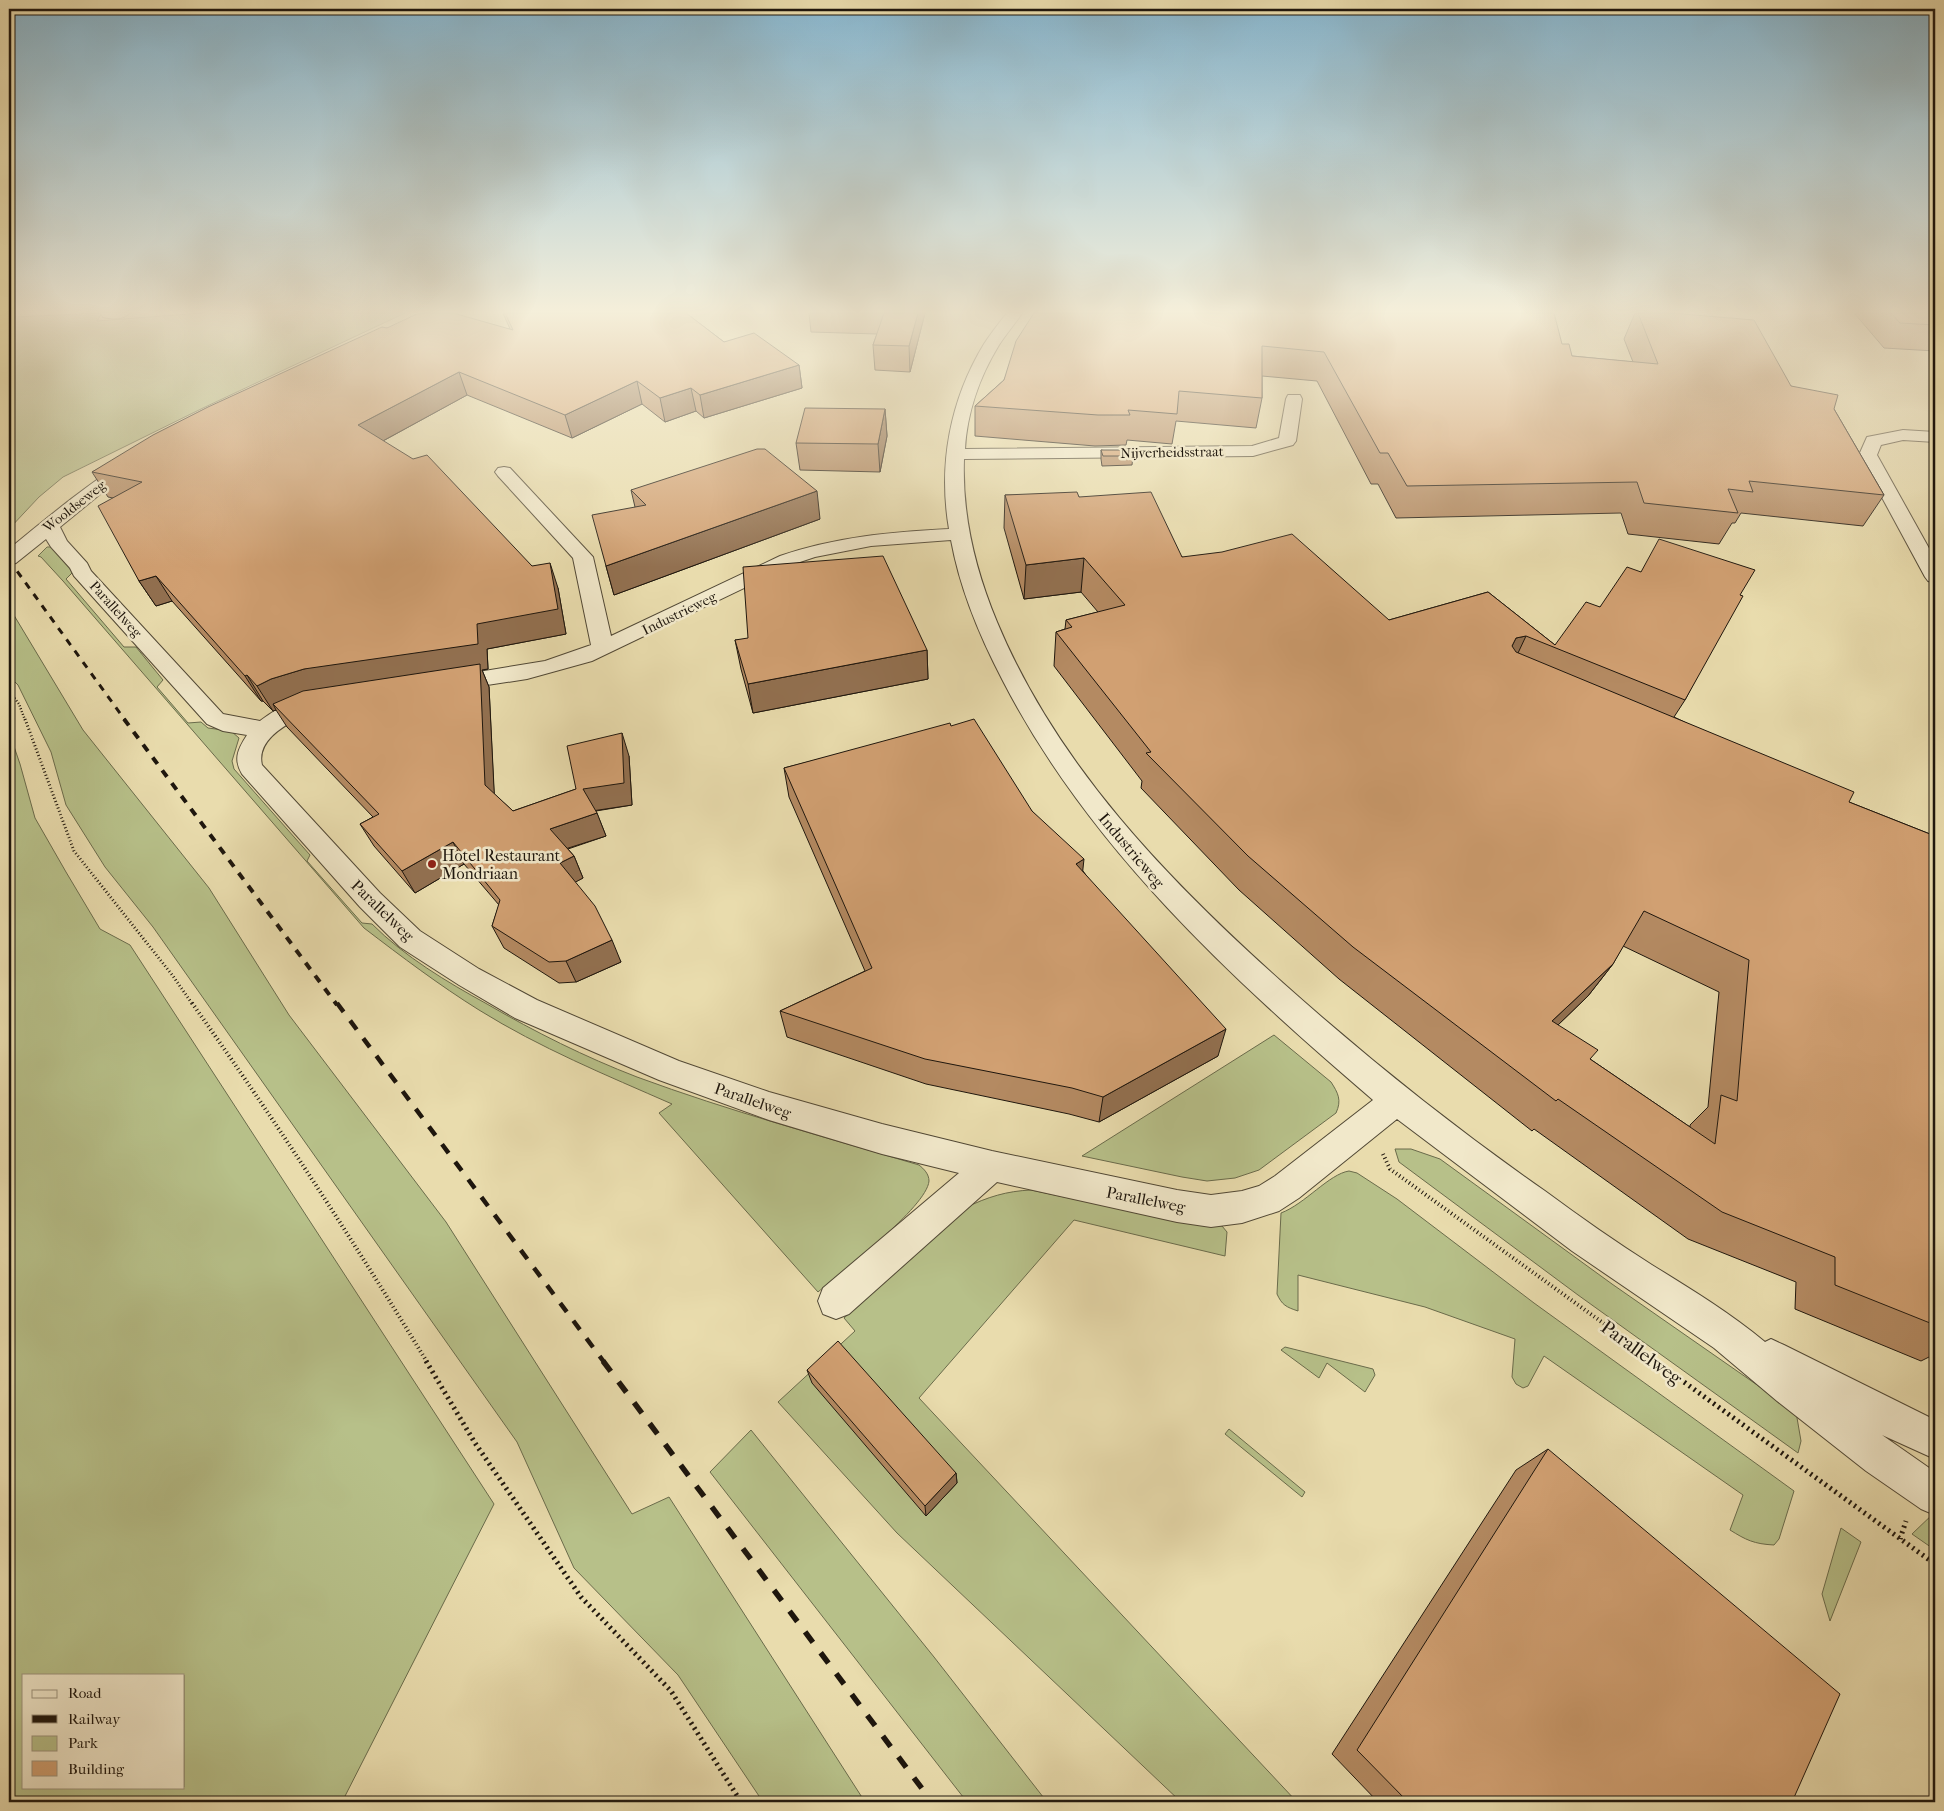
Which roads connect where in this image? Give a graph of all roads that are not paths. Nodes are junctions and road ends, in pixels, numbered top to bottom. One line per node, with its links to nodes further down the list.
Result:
1 (967, 398): 5 (street, Industrieweg)
2 (1294, 399): 5 (street, Nijverheidsstraat)
3 (1935, 437): 10 (street)
4 (148, 454): 7 (street, Wooldseweg)
5 (954, 454): 8 (street, Industrieweg)
6 (504, 472): 11 (street)
7 (49, 525): 9 (street, Wooldseweg); 14 (street, Parallelweg)
8 (958, 534): 11 (street, Industrieweg); 15 (street, Industrieweg)
9 (9, 559)
10 (1935, 577)
11 (603, 648): 12 (street)
12 (425, 687)
13 (338, 700): 14 (street, Parallelweg)
14 (264, 730): 16 (street, Parallelweg)
15 (1397, 1100): 16 (street, Parallelweg); 18 (street)
16 (992, 1166): 17 (street)
17 (836, 1301)
18 (1728, 1336): 19 (street); 20 (street)
19 (1935, 1440)
20 (1935, 1495)

